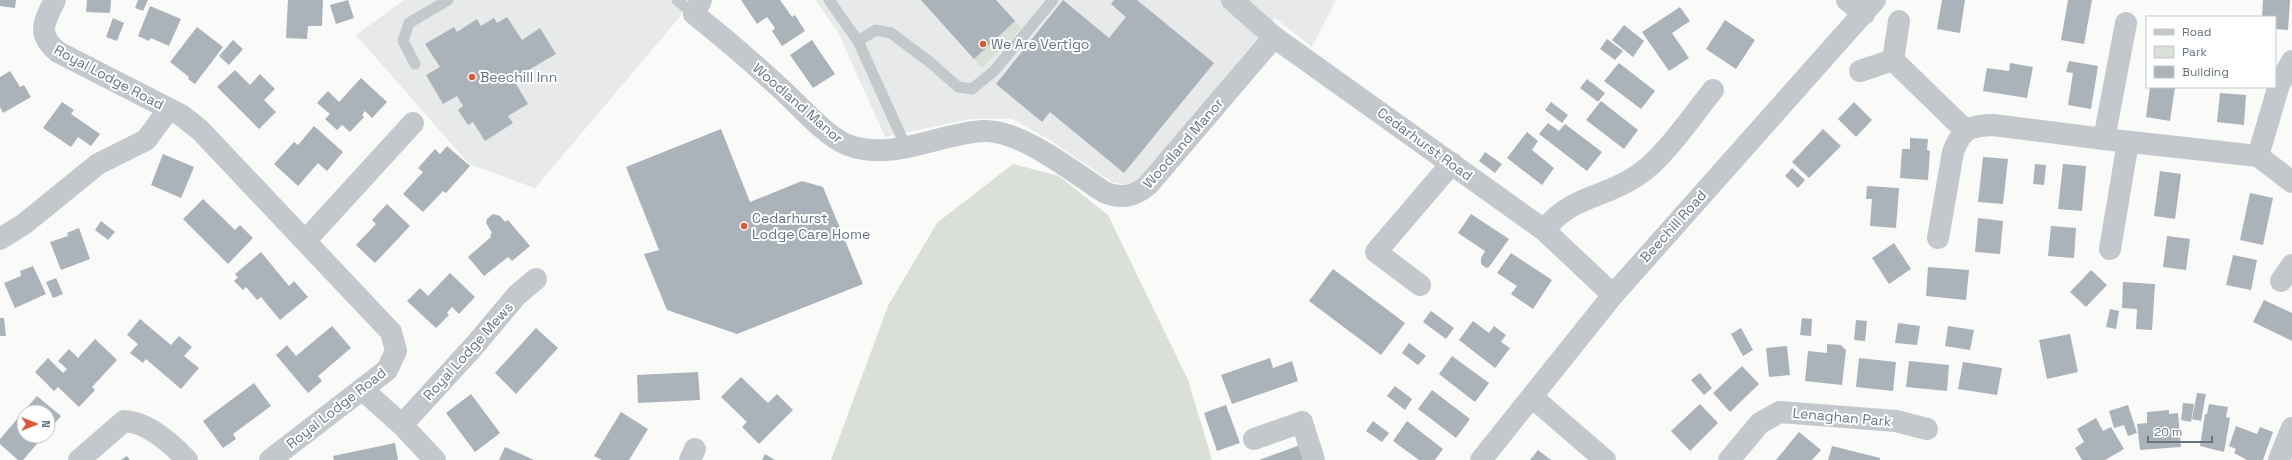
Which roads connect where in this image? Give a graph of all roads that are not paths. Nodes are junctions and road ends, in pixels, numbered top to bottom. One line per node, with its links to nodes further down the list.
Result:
1 (55, 0): 19 (street, Royal Lodge Road)
2 (448, 0): 16 (lane)
3 (677, 0): 8 (lane)
4 (829, 0): 13 (lane)
5 (1053, 0): 13 (lane)
6 (1232, 0): 12 (street, Cedarhurst Road)
7 (1847, 0): 9 (street)
8 (698, 7): 24 (street, Woodland Manor)
9 (1870, 7): 35 (street, Beechill Road)
10 (1899, 21): 14 (street)
11 (2126, 24): 22 (street)
12 (1274, 37): 24 (street, Woodland Manor); 26 (street, Cedarhurst Road)
13 (858, 41): 24 (lane)
14 (1893, 60): 17 (street); 21 (street)
15 (2292, 61): 25 (street)
16 (415, 64)
17 (1860, 70)
18 (1713, 90): 28 (street)
19 (169, 109): 30 (street, Royal Lodge Road); 31 (street, Royal Lodge Road)
20 (413, 123): 31 (street)
21 (1965, 130): 22 (street); 29 (street)
22 (2104, 139): 23 (street)
23 (2128, 142): 25 (street); 32 (street)
24 (906, 147)
25 (2258, 156): 27 (street)
26 (1452, 163): 28 (street, Cedarhurst Road); 34 (street)
27 (2292, 182)
28 (1544, 230): 35 (street, Cedarhurst Road)
29 (1938, 238)
30 (0, 239)
31 (306, 240): 36 (street, Royal Lodge Road)
32 (2110, 249)
33 (536, 279): 38 (street, Royal Lodge Mews)
34 (1420, 285)
35 (1613, 295): 37 (street, Beechill Road)
36 (362, 389): 38 (street); 44 (street, Royal Lodge Road)
37 (1532, 397): 47 (street, Beechill Road); 48 (street)
38 (402, 425): 45 (street)
39 (1927, 428): 49 (street, Lenaghan Park)
40 (2292, 428): 50 (street)
41 (1254, 439): 46 (street)
42 (79, 460): 43 (street)
43 (187, 460)
44 (270, 460)
45 (436, 460)
46 (1314, 460)
47 (1480, 460)
48 (1605, 460)
49 (1729, 460)
50 (2279, 460)

